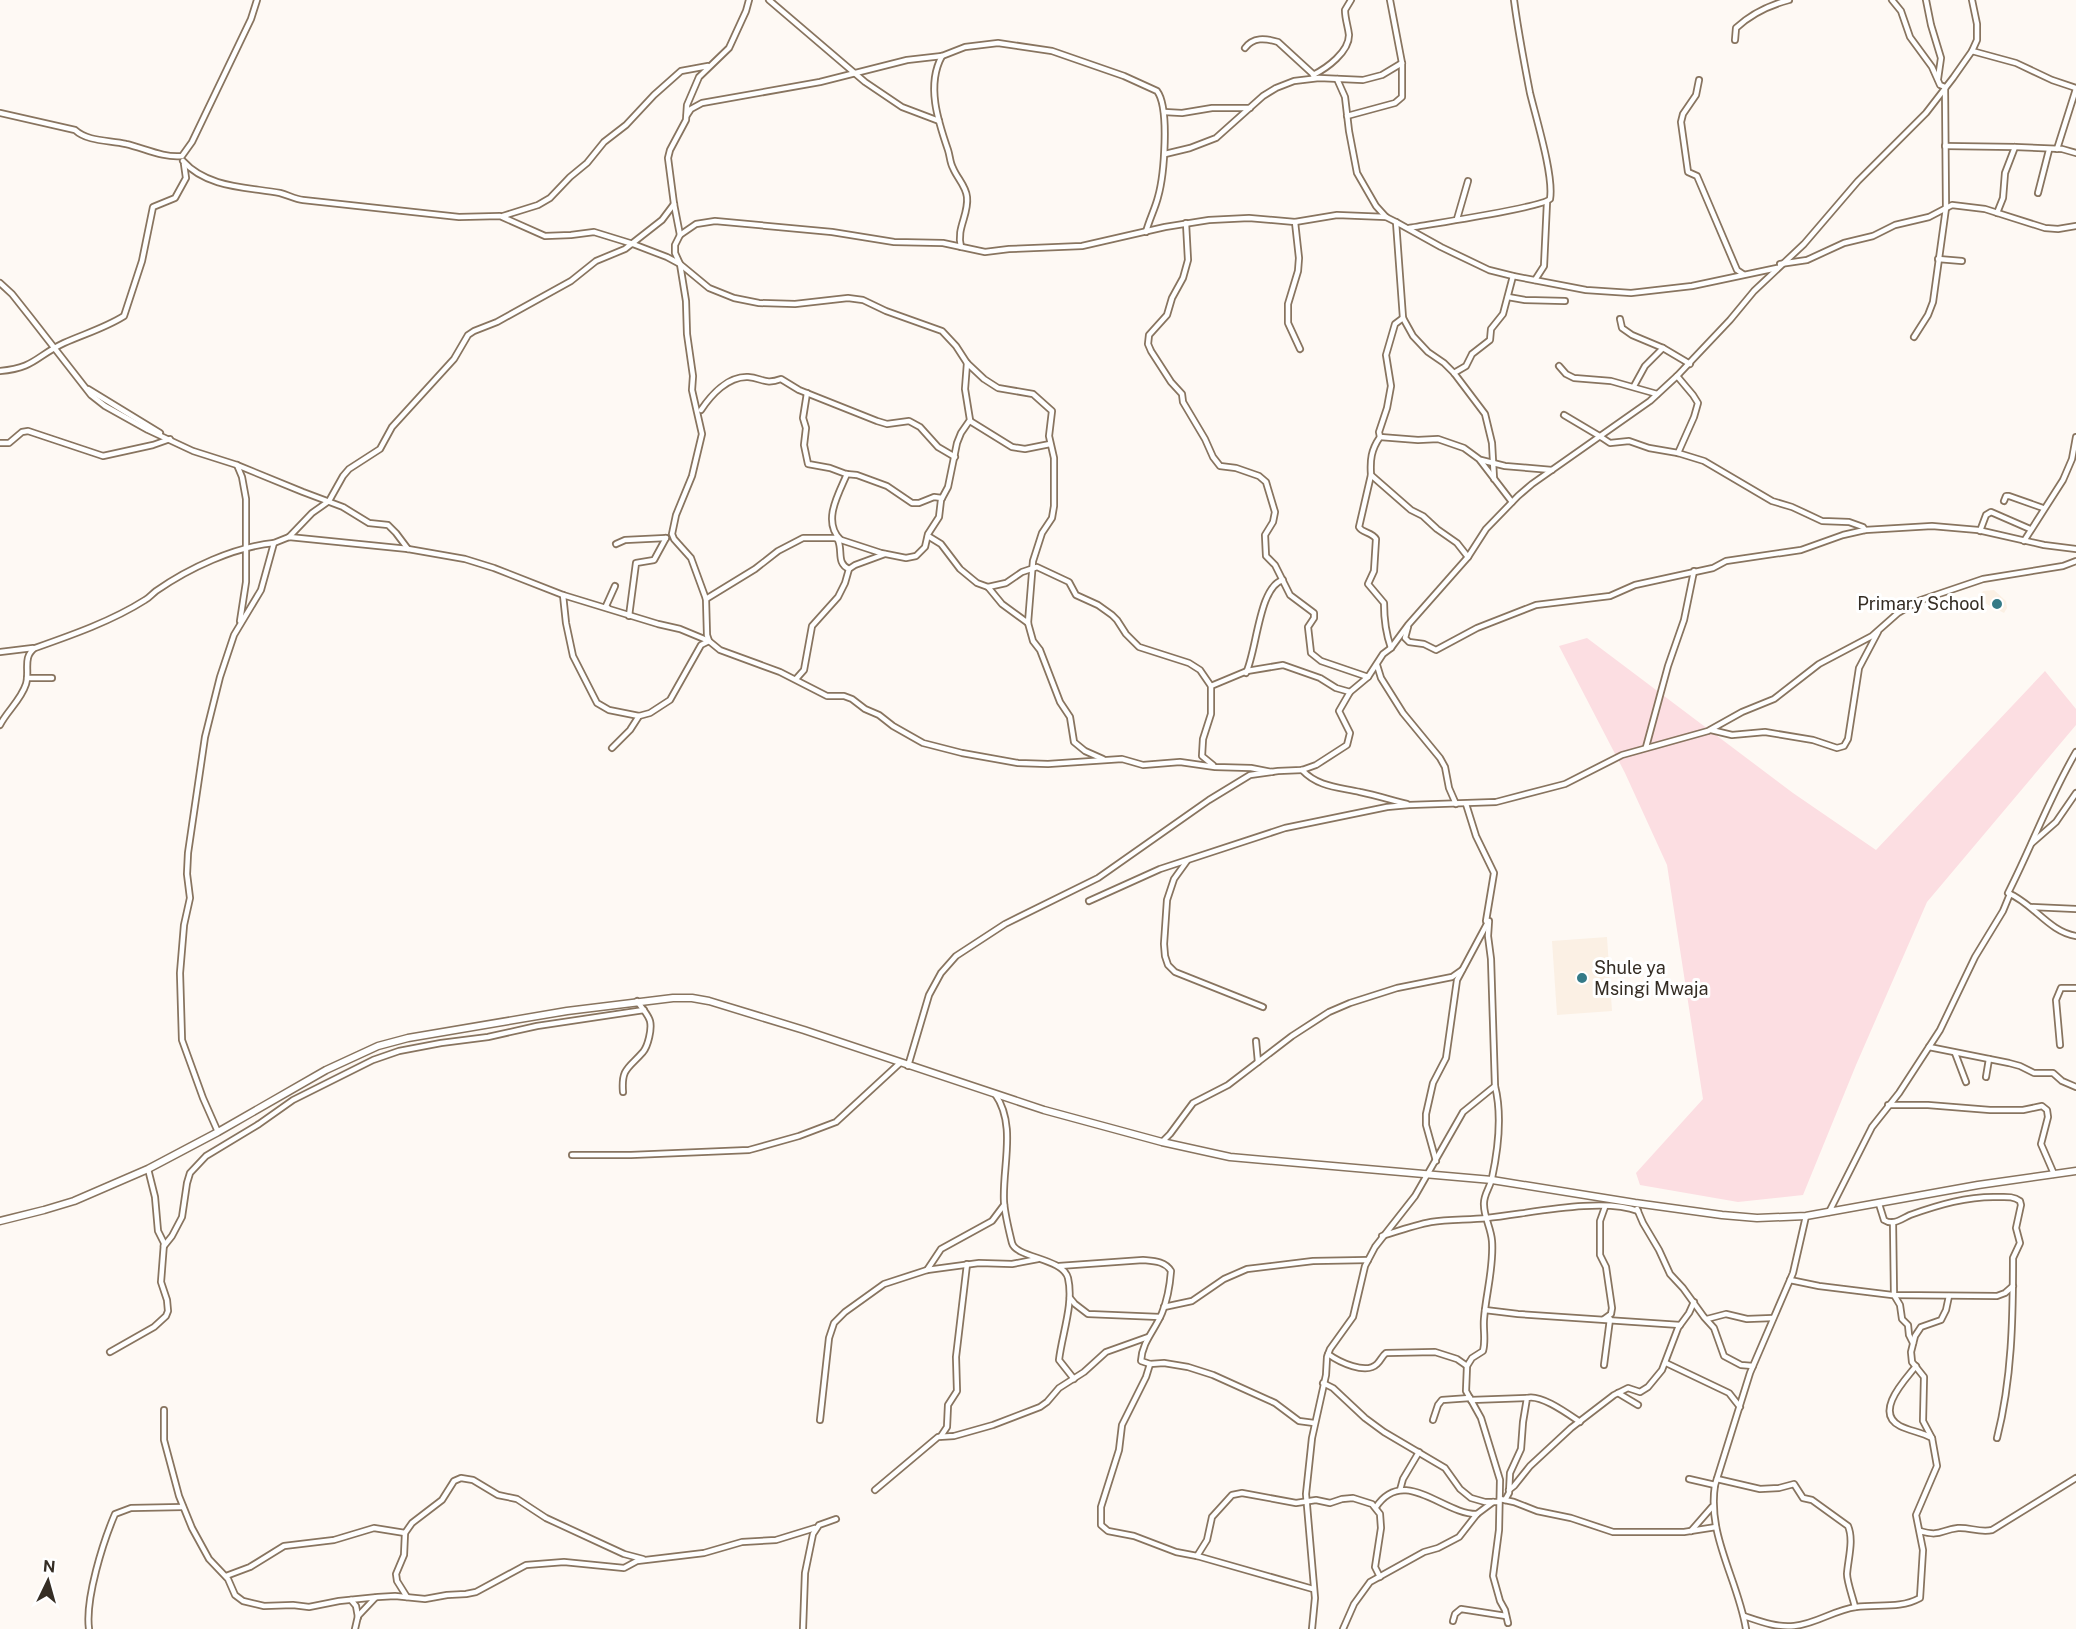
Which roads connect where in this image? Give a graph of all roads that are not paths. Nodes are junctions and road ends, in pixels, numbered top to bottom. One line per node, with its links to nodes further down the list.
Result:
1 (257, 0): 38 (street)
2 (749, 0): 16 (street)
3 (769, 0): 17 (street)
4 (1352, 0): 18 (street)
5 (1390, 0): 15 (street)
6 (1514, 0): 41 (street)
7 (1790, 0): 11 (street)
8 (1892, 0): 21 (street)
9 (1926, 0): 21 (street)
10 (1972, 0): 13 (street)
11 (1735, 40)
12 (1245, 48): 18 (street)
13 (1972, 51): 22 (street); 23 (street)
14 (942, 56): 17 (street); 28 (street); 31 (street)
15 (1402, 63): 19 (street); 29 (street)
16 (710, 65): 24 (street); 45 (street)
17 (854, 73): 25 (street); 31 (street)
18 (1316, 76): 19 (street); 26 (street)
19 (1337, 79): 29 (street)
20 (1699, 80): 61 (street)
21 (1938, 80): 22 (street)
22 (1945, 87): 32 (street); 60 (street)
23 (2076, 88): 34 (street)
24 (687, 105): 25 (street); 30 (street)
25 (696, 105): 30 (street)
26 (1250, 108): 28 (street); 37 (street)
27 (0, 112): 38 (street)
28 (1164, 112): 37 (street)
29 (1347, 116): 46 (street)
30 (686, 120): 42 (street)
31 (939, 121): 56 (street)
32 (1945, 146): 33 (street); 43 (street)
33 (2015, 147): 35 (street); 44 (street)
34 (2057, 149): 35 (street); 36 (street)
35 (2049, 150): 40 (street)
36 (2076, 153)
37 (1165, 154): 53 (street)
38 (183, 159): 45 (street); 70 (street)
39 (1468, 181): 47 (street)
40 (2038, 193)
41 (1547, 202): 47 (street); 63 (street)
42 (674, 204): 54 (street); 55 (street)
43 (1946, 208): 44 (street); 57 (street); 60 (street)
44 (1997, 213): 51 (street)
45 (500, 216): 55 (street)
46 (1386, 217): 48 (street); 49 (street)
47 (1457, 219): 52 (street)
48 (1294, 222): 50 (street); 72 (street)
49 (1396, 222): 52 (street); 67 (street)
50 (1186, 223): 53 (street); 125 (street)
51 (2076, 226)
52 (1409, 228): 62 (street)
53 (1146, 232): 56 (street)
54 (680, 235): 56 (street); 59 (street)
55 (633, 243): 59 (street); 102 (street)
56 (961, 247)
57 (1938, 259): 58 (street); 69 (street)
58 (1962, 261)
59 (680, 264): 73 (street); 111 (street)
60 (1779, 266): 61 (street); 74 (street)
61 (1743, 274): 63 (street)
62 (1513, 276): 63 (street); 65 (street)
63 (1535, 280)
64 (0, 283): 70 (street)
65 (1508, 297): 66 (street); 77 (street)
66 (1565, 301)
67 (1403, 318): 77 (street); 86 (street)
68 (1620, 319): 71 (street)
69 (1914, 337)
70 (56, 348): 76 (street); 88 (street)
71 (1663, 348): 74 (street); 79 (street)
72 (1300, 349)
73 (967, 363): 84 (street); 90 (street)
74 (1690, 364): 78 (street)
75 (1559, 366): 79 (street)
76 (0, 371)
77 (1454, 373): 95 (street)
78 (1677, 376): 81 (street); 91 (street)
79 (1634, 386): 81 (street)
80 (807, 393): 82 (street); 92 (street); 98 (street)
81 (1657, 394): 87 (street)
82 (701, 410)
83 (1564, 416): 87 (street)
84 (970, 421): 90 (street); 92 (street)
85 (2076, 436): 94 (street)
86 (1380, 437): 93 (street); 99 (street)
87 (1601, 437): 91 (street); 97 (street)
88 (171, 439): 89 (street); 96 (street)
89 (0, 443)
90 (1050, 444): 123 (street)
91 (1678, 453): 107 (street)
92 (955, 457): 101 (street)
93 (1479, 459): 95 (street); 100 (street)
94 (2074, 459): 105 (street)
95 (1494, 464): 97 (street); 100 (street)
96 (237, 465): 102 (street); 116 (street)
97 (1552, 470): 104 (street)
98 (847, 474): 101 (street); 112 (street)
99 (1371, 475): 120 (street); 138 (street)
100 (1494, 479): 104 (street)
101 (942, 498): 109 (street)
102 (329, 501): 110 (street); 117 (street)
103 (2004, 501): 105 (street)
104 (1512, 502): 120 (street)
105 (2043, 508): 106 (street)
106 (2030, 529): 108 (street); 113 (street)
107 (1865, 530): 108 (street); 124 (street)
108 (1980, 531): 113 (street)
109 (928, 534): 119 (street); 127 (street)
110 (289, 537): 114 (street); 117 (street)
111 (669, 537): 115 (street); 129 (street); 131 (street)
112 (840, 539): 119 (street); 122 (street); 129 (street)
113 (2024, 541): 118 (street)
114 (274, 543): 116 (street); 133 (street)
115 (616, 544)
116 (245, 549): 133 (street); 137 (street)
117 (408, 549): 128 (street)
118 (2076, 549)
119 (886, 554): 122 (street)
120 (1468, 557): 134 (street)
121 (2076, 561): 135 (street)
122 (849, 569): 145 (street)
123 (1031, 569): 127 (street); 132 (street); 146 (street)
124 (1694, 571): 134 (street); 151 (street)
125 (1283, 580): 141 (street); 142 (street)
126 (615, 586): 130 (street)
127 (988, 587): 132 (street)
128 (563, 595): 130 (street); 148 (street)
129 (706, 599): 136 (street)
130 (608, 608): 131 (street)
131 (629, 616): 136 (street)
132 (1028, 623): 154 (street)
133 (240, 624): 190 (street)
134 (1408, 625): 138 (street)
135 (1879, 629): 150 (street); 150 (street)
136 (709, 640): 145 (street); 148 (street)
137 (35, 648): 139 (street); 143 (street)
138 (1392, 648): 140 (street)
139 (0, 652)
140 (1377, 665): 142 (street); 159 (street)
141 (1246, 673): 146 (street); 147 (street)
142 (1368, 677): 147 (street)
143 (27, 678): 144 (street); 149 (street)
144 (52, 678)
145 (796, 680): 154 (street)
146 (1211, 686): 155 (street)
147 (1350, 692): 156 (street)
148 (639, 716): 152 (street)
149 (0, 725)
150 (1711, 730): 151 (street)
151 (1646, 747): 160 (street)
152 (612, 748)
153 (2076, 752): 162 (street)
154 (1106, 760): 155 (street)
155 (1215, 767): 157 (street)
156 (1302, 770): 157 (street); 161 (street)
157 (1272, 772): 182 (street)
158 (2076, 793): 162 (street)
159 (1456, 804): 160 (street); 161 (street)
160 (1466, 804): 168 (street)
161 (1409, 805): 163 (street)
162 (2032, 843): 164 (street)
163 (1188, 859): 165 (street); 173 (street)
164 (2010, 894): 166 (street); 177 (street)
165 (1089, 901)
166 (2030, 907): 167 (street); 169 (street)
167 (2076, 909)
168 (1489, 921): 170 (street); 185 (street)
169 (2076, 936)
170 (1462, 970): 180 (street); 193 (street)
171 (2076, 988): 176 (street)
172 (637, 1001): 174 (street); 181 (main road); 190 (main road)
173 (1263, 1007)
174 (644, 1010): 187 (street); 210 (street)
175 (1256, 1041): 180 (street)
176 (2060, 1045)
177 (1929, 1047): 178 (street); 189 (street)
178 (1955, 1053): 179 (street); 184 (street)
179 (1989, 1059): 183 (street); 186 (street)
180 (1258, 1062): 191 (street)
181 (900, 1063): 182 (main road); 192 (street)
182 (908, 1066): 188 (main road)
183 (1986, 1077)
184 (1966, 1082)
185 (1496, 1086): 193 (street); 198 (street)
186 (2076, 1087)
187 (623, 1092)
188 (995, 1094): 191 (main road); 201 (street)
189 (1888, 1105): 197 (street); 204 (street)
190 (218, 1132): 194 (main road)
191 (1162, 1142): 196 (main road)
192 (572, 1155)
193 (1436, 1161): 196 (street)
194 (148, 1169): 207 (main road); 210 (street)
195 (2076, 1171): 197 (main road)
196 (1428, 1174): 198 (main road); 209 (street)
197 (2054, 1174): 200 (main road)
198 (1492, 1180): 199 (main road); 206 (street)
199 (1635, 1203): 203 (street); 205 (main road)
200 (1879, 1204): 204 (main road); 208 (street)
201 (1004, 1205): 211 (street); 215 (street)
202 (1605, 1207): 203 (street); 206 (street); 226 (street)
203 (1638, 1211): 221 (street)
204 (1829, 1212): 205 (main road)
205 (1806, 1216): 216 (street)
206 (1487, 1218): 209 (street); 223 (street)
207 (0, 1221)
208 (1893, 1222): 217 (street); 218 (street)
209 (1382, 1236): 212 (street)
210 (164, 1245): 231 (street)
211 (1038, 1259): 213 (street); 214 (street)
212 (1368, 1260): 222 (street); 232 (street)
213 (967, 1264): 215 (street); 251 (street)
214 (1059, 1266): 220 (street); 222 (street)
215 (927, 1270): 247 (street)
216 (1790, 1280): 218 (street); 225 (street)
217 (2013, 1286): 219 (street); 253 (street)
218 (1894, 1295): 219 (street); 230 (street)
219 (1950, 1296): 230 (street)
220 (1070, 1297): 224 (street); 239 (street)
221 (1694, 1302): 227 (street); 228 (street)
222 (1164, 1307): 224 (street)
223 (1485, 1310): 226 (street); 236 (street)
224 (1160, 1317): 229 (street)
225 (1773, 1318): 227 (street); 237 (street)
226 (1607, 1319): 228 (street); 235 (street)
227 (1707, 1319): 237 (street)
228 (1680, 1325): 233 (street)
229 (1148, 1336): 234 (street); 239 (street)
230 (1913, 1343): 238 (street)
231 (110, 1352)
232 (1329, 1354): 236 (street); 240 (street)
233 (1666, 1363): 241 (street); 245 (street)
234 (1150, 1364): 250 (street); 273 (street)
235 (1604, 1365)
236 (1467, 1366): 243 (street)
237 (1753, 1366): 245 (street)
238 (1916, 1366): 252 (street); 252 (street)
239 (1074, 1379): 251 (street)
240 (1323, 1383): 250 (street); 254 (street)
241 (1618, 1393): 244 (street); 249 (street)
242 (1527, 1398): 243 (street); 249 (street); 260 (street)
243 (1471, 1399): 248 (street); 261 (street)
244 (1638, 1405)
245 (1740, 1407): 257 (street)
246 (164, 1410): 263 (street)
247 (820, 1420)
248 (1433, 1420)
249 (1580, 1422): 260 (street)
250 (1314, 1423): 262 (street)
251 (941, 1436): 258 (street)
252 (1932, 1438): 271 (street)
253 (1997, 1438)
254 (1419, 1452): 259 (street); 261 (street)
255 (2076, 1478): 271 (street)
256 (1689, 1479): 257 (street)
257 (1716, 1482): 264 (street); 281 (street)
258 (875, 1490)
259 (1400, 1490): 265 (street); 266 (street)
260 (1509, 1490): 261 (street)
261 (1499, 1501): 266 (street); 270 (street); 282 (street)
262 (1306, 1502): 265 (street); 273 (street); 277 (street)
263 (183, 1507): 275 (street); 287 (street)
264 (1712, 1507): 268 (street); 270 (street)
265 (1376, 1508): 276 (street)
266 (1477, 1514): 276 (street)
267 (836, 1519): 269 (street)
268 (1716, 1527): 270 (street); 283 (street)
269 (815, 1528): 274 (street); 289 (street)
270 (1691, 1531)
271 (1920, 1531): 281 (street)
272 (405, 1533): 274 (street); 275 (street); 278 (street)
273 (1197, 1556): 277 (street)
274 (646, 1560): 278 (street)
275 (226, 1576): 280 (street)
276 (1380, 1577): 291 (street)
277 (1313, 1589): 290 (street)
278 (407, 1597): 279 (street)
279 (375, 1598): 280 (street); 284 (street)
280 (351, 1600): 284 (street)
281 (1855, 1607): 283 (street)
282 (1506, 1616): 285 (street); 286 (street)
283 (1743, 1616): 292 (street)
284 (358, 1617): 288 (street)
285 (1453, 1621)
286 (1508, 1623)
287 (89, 1629)
288 (355, 1629)
289 (803, 1629)
290 (1312, 1629)
291 (1343, 1629)
292 (1746, 1629)

